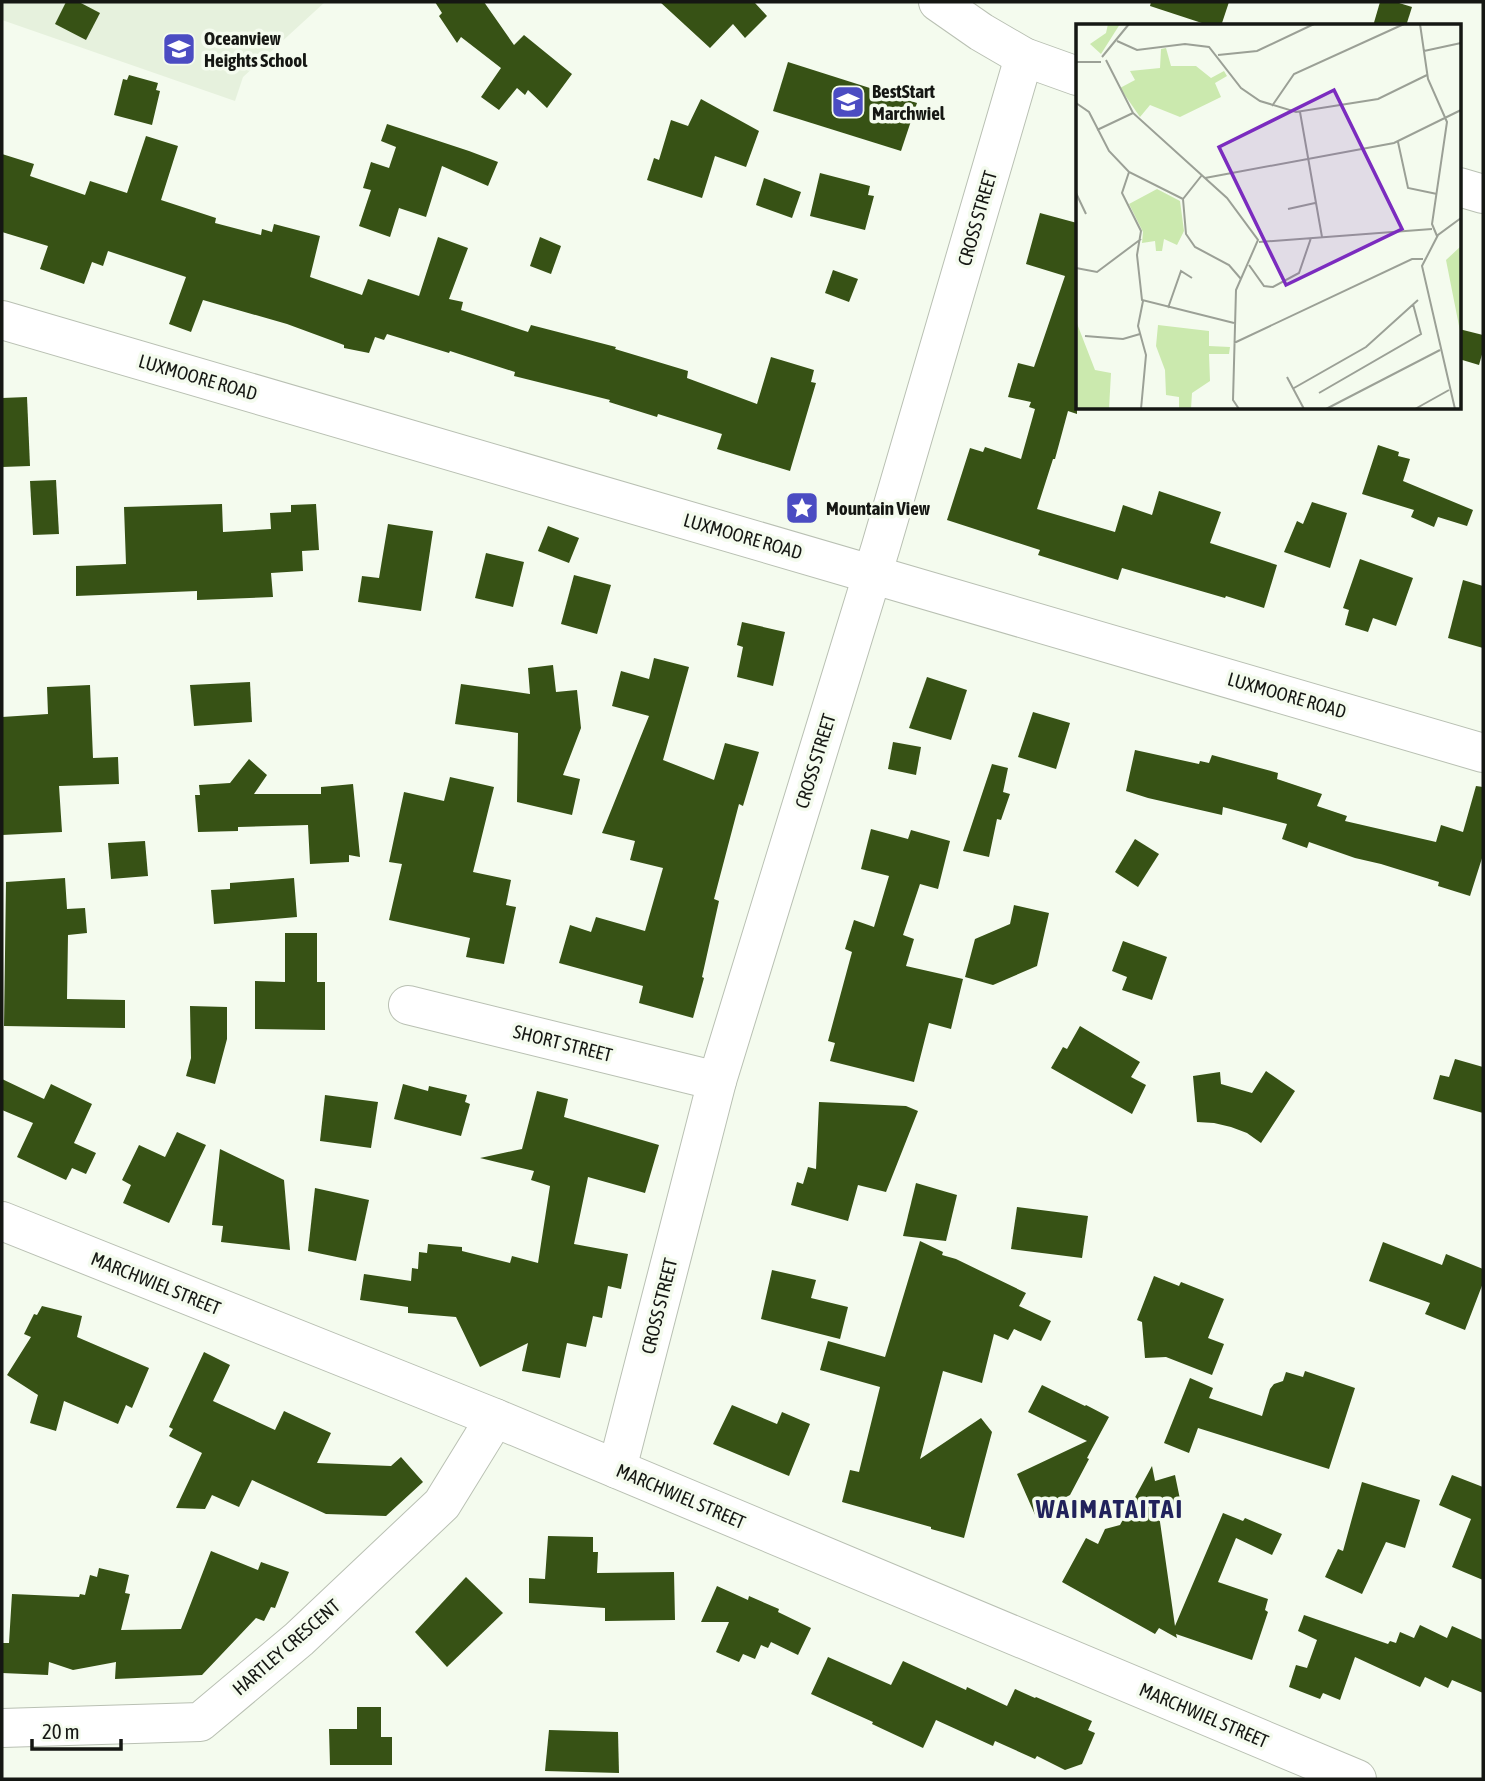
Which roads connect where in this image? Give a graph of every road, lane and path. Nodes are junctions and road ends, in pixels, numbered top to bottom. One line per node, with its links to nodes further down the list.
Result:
1 (938, 2): 2 (street)
2 (1024, 57): 3 (street); 7 (street, CROSS STREET)
3 (1076, 76)
4 (1460, 187): 5 (street)
5 (1483, 194)
6 (2, 320): 7 (street, LUXMOORE ROAD)
7 (872, 573): 8 (street, LUXMOORE ROAD); 10 (street, CROSS STREET)
8 (1483, 753)
9 (408, 1005): 10 (street, SHORT STREET)
10 (717, 1081): 13 (street, CROSS STREET)
11 (2, 1221): 12 (street, MARCHWIEL STREET)
12 (495, 1418): 13 (street, MARCHWIEL STREET); 14 (street, HARTLEY CRESCENT)
13 (617, 1469): 15 (street, MARCHWIEL STREET)
14 (2, 1728)
15 (1357, 1779)

